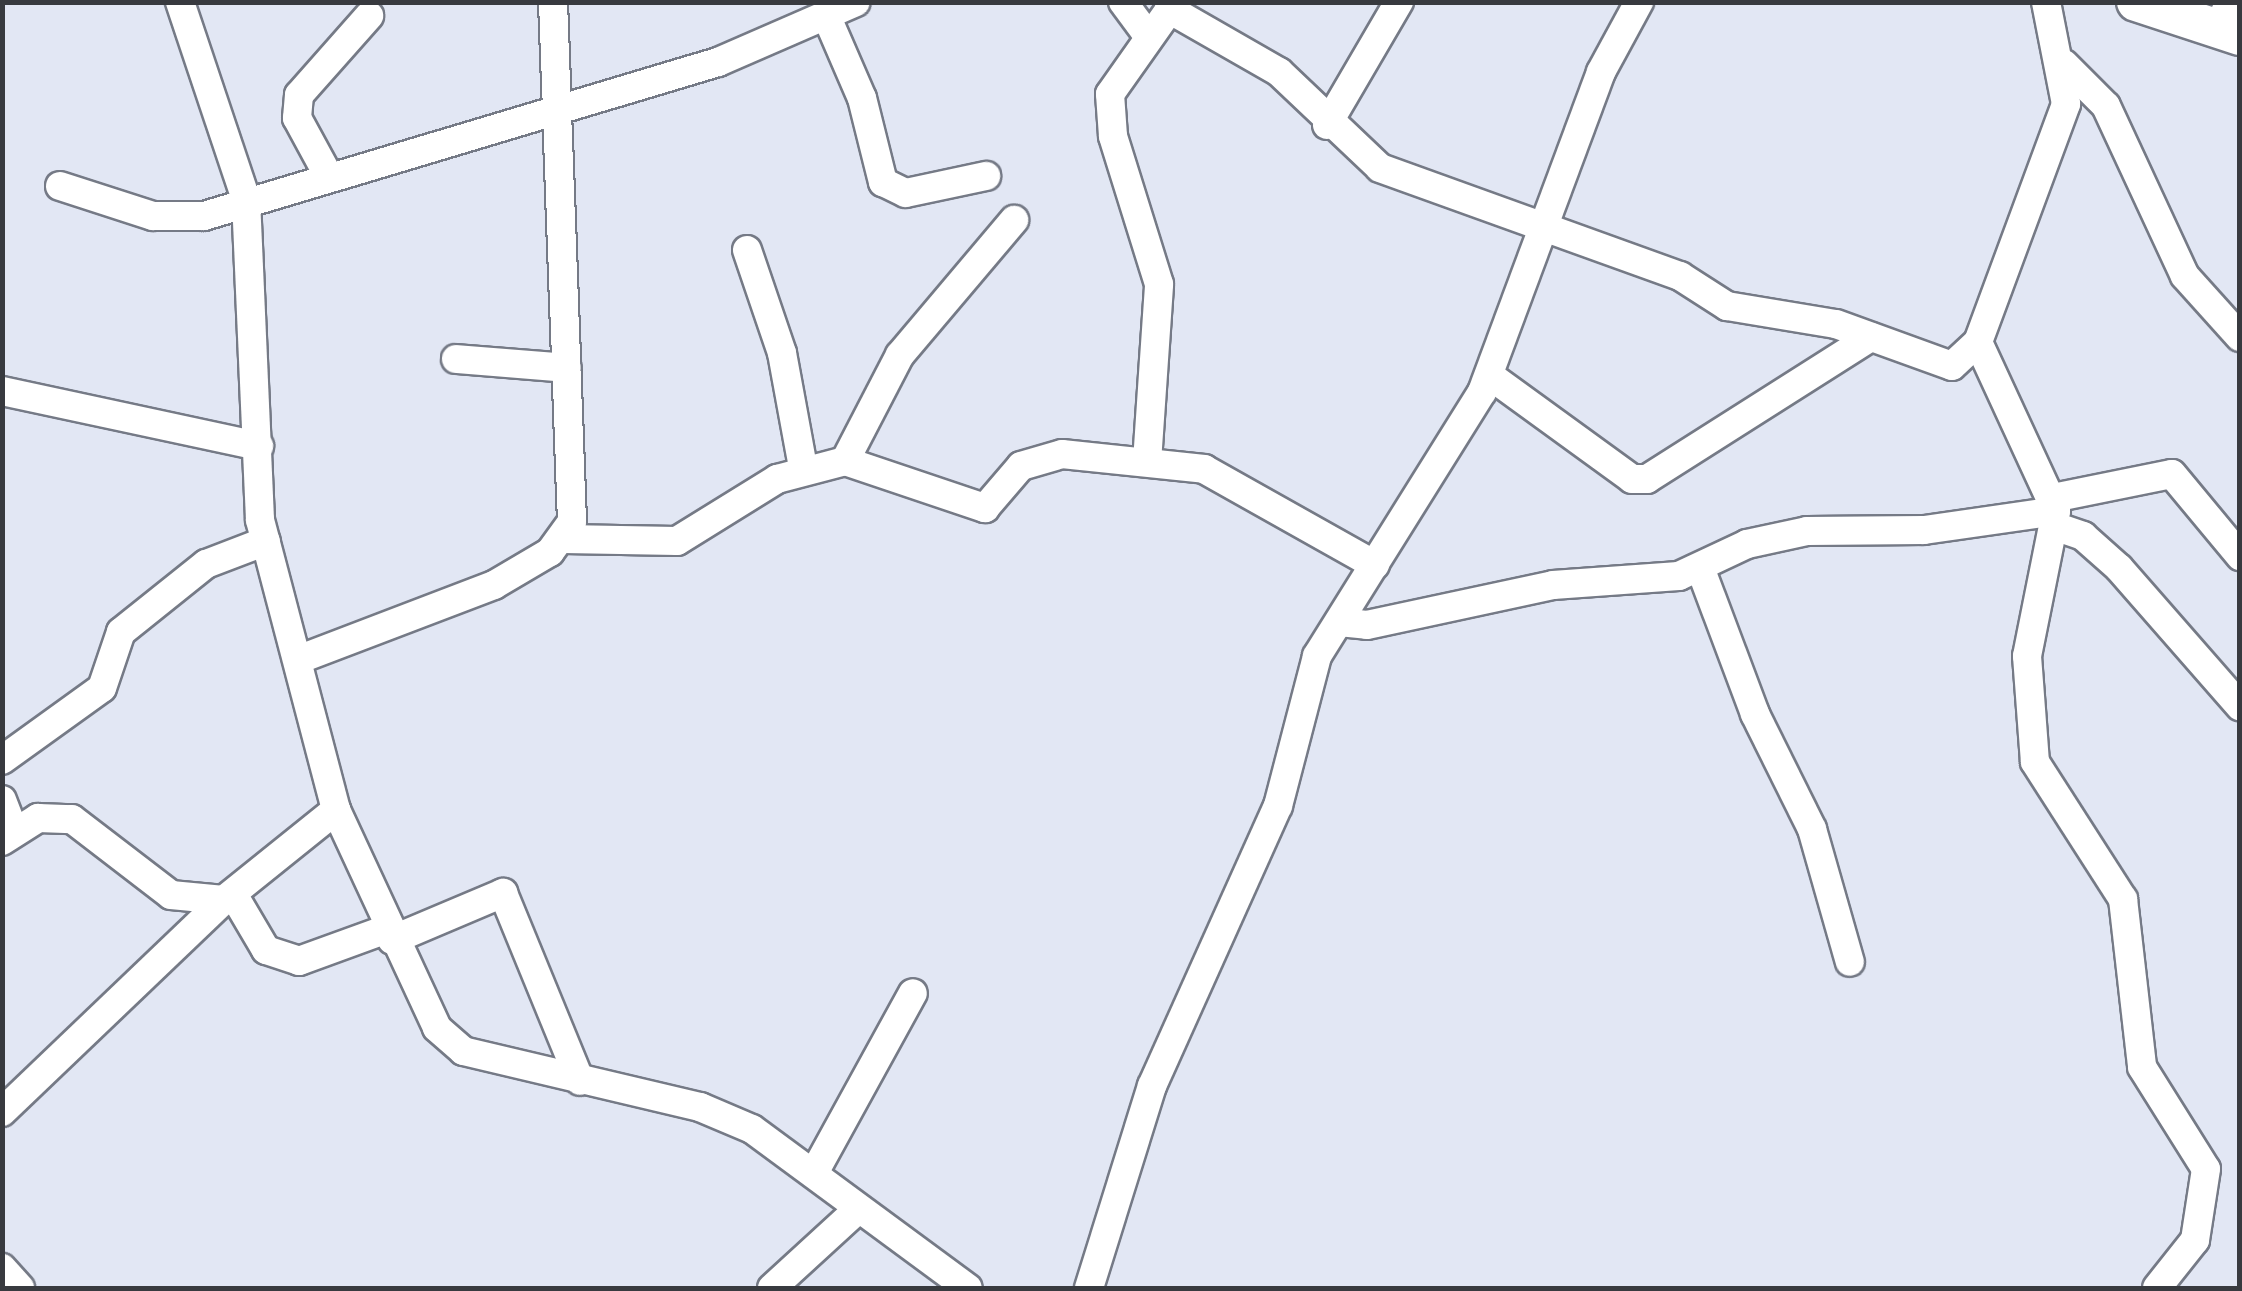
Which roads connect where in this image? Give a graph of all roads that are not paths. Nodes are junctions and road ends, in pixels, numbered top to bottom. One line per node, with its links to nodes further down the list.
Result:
1 (180, 2): 20 (street)
2 (553, 2): 15 (street)
3 (856, 2): 10 (street)
4 (1123, 2): 13 (street)
5 (1399, 2): 16 (street)
6 (1639, 2): 22 (street)
7 (2046, 2): 14 (street)
8 (2136, 2): 12 (highway)
9 (1172, 6): 13 (street); 16 (street)
10 (826, 15): 15 (street); 18 (street)
11 (369, 16): 17 (street)
12 (2228, 23)
13 (1148, 37): 33 (street)
14 (2064, 64): 24 (street); 26 (street)
15 (562, 106): 17 (street); 28 (street)
16 (1327, 125): 22 (street)
17 (328, 175): 20 (street)
18 (986, 176)
19 (60, 186): 20 (street)
20 (246, 199): 31 (street)
21 (1014, 220): 32 (street)
22 (1543, 228): 25 (street); 29 (street)
23 (747, 250): 34 (street)
24 (2240, 336)
25 (1871, 337): 26 (street); 29 (street)
26 (1978, 342): 35 (street)
27 (456, 359): 28 (street)
28 (567, 368): 36 (street)
29 (1489, 375): 39 (street)
30 (2, 391): 31 (street)
31 (258, 446): 37 (street)
32 (845, 461): 33 (street); 34 (street)
33 (1147, 462): 39 (street)
34 (803, 467): 36 (street)
35 (2054, 512): 38 (street); 40 (street); 43 (street); 61 (street)
36 (564, 538): 42 (street)
37 (266, 541): 42 (street); 44 (street)
38 (2240, 556)
39 (1375, 566): 41 (street)
40 (1701, 570): 41 (street); 50 (street)
41 (1339, 622): 60 (street)
42 (300, 659): 46 (street)
43 (2240, 706)
44 (2, 760)
45 (2, 800): 47 (street)
46 (336, 810): 48 (street); 49 (street)
47 (8, 836): 48 (street)
48 (228, 897): 49 (street); 53 (street)
49 (389, 935): 52 (street); 52 (street)
50 (1850, 962)
51 (913, 993): 54 (street)
52 (580, 1080): 54 (street)
53 (2, 1112)
54 (814, 1173): 55 (street)
55 (856, 1211): 58 (street); 59 (street)
56 (2, 1268): 57 (street)
57 (20, 1288)
58 (772, 1288)
59 (968, 1288)
60 (1090, 1288)
61 (2157, 1288)

